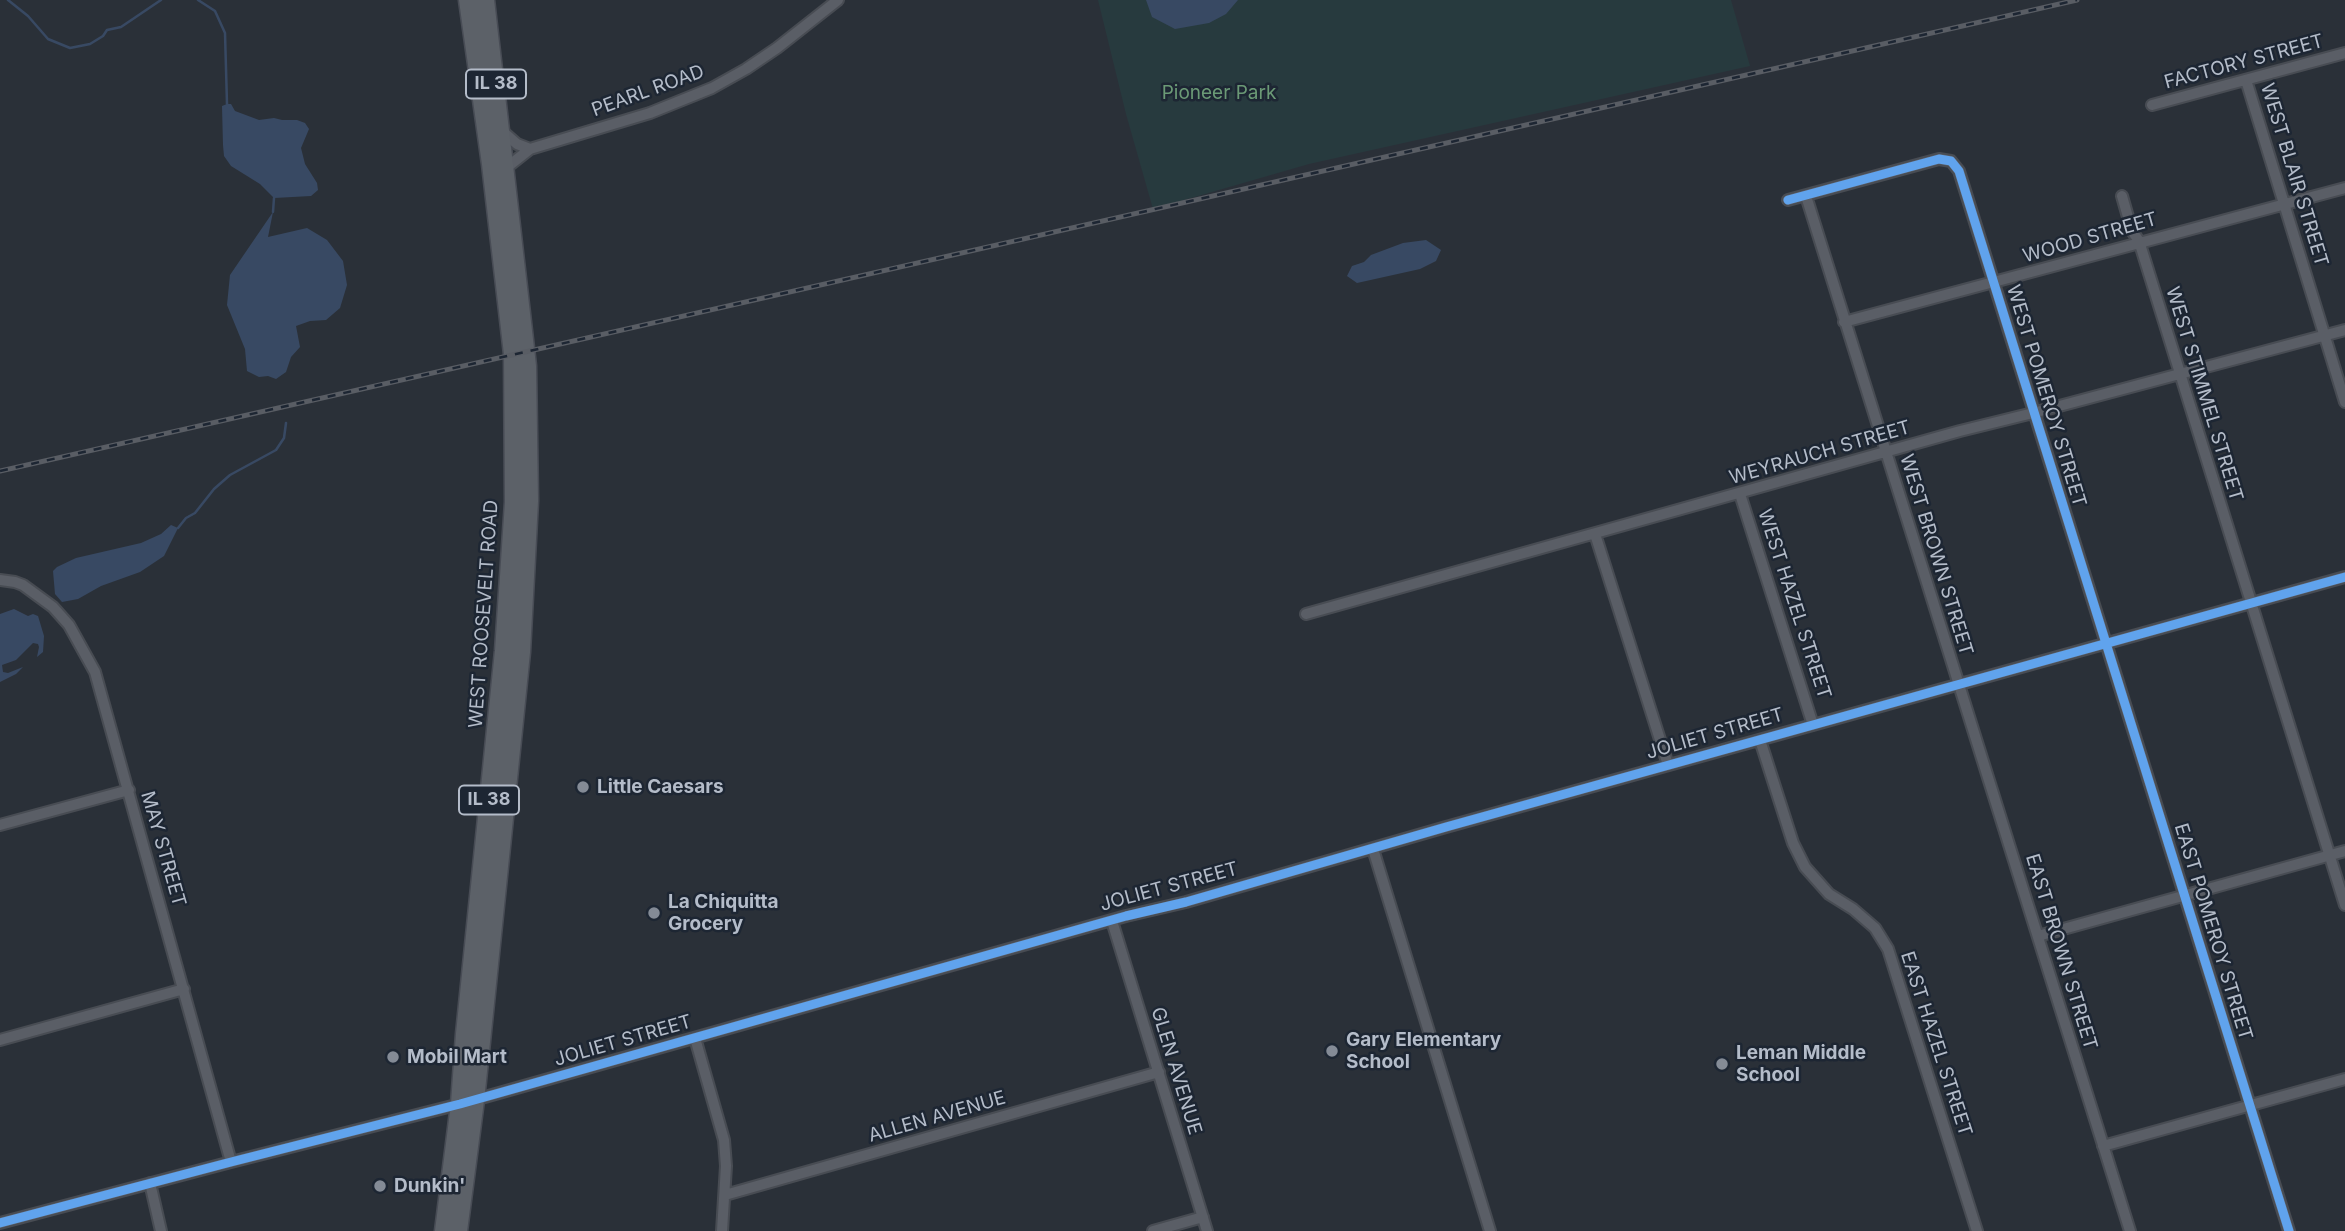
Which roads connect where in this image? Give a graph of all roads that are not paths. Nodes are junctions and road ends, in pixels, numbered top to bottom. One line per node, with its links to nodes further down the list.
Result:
1 (468, 0): 49 (main road, WEST ROOSEVELT ROAD / IL 38)
2 (485, 0): 7 (main road, WEST ROOSEVELT ROAD / IL 38)
3 (838, 0): 8 (street, PEARL ROAD)
4 (2345, 54): 5 (street, FACTORY STREET)
5 (2246, 80): 6 (street, FACTORY STREET); 14 (street, WEST BLAIR STREET)
6 (2152, 105)
7 (501, 130): 8 (street); 9 (main road, WEST ROOSEVELT ROAD / IL 38)
8 (530, 149): 9 (street, PEARL ROAD)
9 (506, 169): 49 (main road, WEST ROOSEVELT ROAD / IL 38)
10 (2345, 188): 14 (street, WOOD STREET)
11 (1806, 196): 13 (street); 16 (street, WEST POMEROY STREET); 17 (street, WEST BROWN STREET)
12 (2122, 196): 15 (street, WEST STIMMEL STREET)
13 (1788, 200)
14 (2285, 204): 15 (street, WOOD STREET); 19 (street, WEST BLAIR STREET)
15 (2140, 241): 16 (street, WOOD STREET); 20 (street, WEST STIMMEL STREET)
16 (1993, 284): 17 (street, WOOD STREET); 22 (street, WEST POMEROY STREET)
17 (1844, 321): 23 (street, WEST BROWN STREET)
18 (2345, 330): 19 (street, WEYRAUCH STREET)
19 (2325, 335): 20 (street, WEYRAUCH STREET); 21 (street, WEST BLAIR STREET)
20 (2179, 374): 22 (street, WEYRAUCH STREET); 28 (street, WEST STIMMEL STREET)
21 (2345, 402)
22 (2033, 414): 23 (street, WEYRAUCH STREET); 30 (street, WEST POMEROY STREET)
23 (1886, 453): 24 (street, WEYRAUCH STREET); 31 (street, WEST BROWN STREET)
24 (1740, 494): 25 (street, WEYRAUCH STREET); 32 (street, WEST HAZEL STREET)
25 (1595, 534): 29 (street, WEYRAUCH STREET); 34 (street)
26 (2345, 577): 28 (street, JOLIET STREET)
27 (4, 580): 35 (street, MAY STREET)
28 (2250, 603): 30 (street, JOLIET STREET); 39 (street, WEST STIMMEL STREET)
29 (1306, 614)
30 (2105, 644): 31 (street, JOLIET STREET); 40 (street, EAST POMEROY STREET)
31 (1959, 684): 32 (street, JOLIET STREET); 43 (street, EAST BROWN STREET)
32 (1814, 725): 33 (street, JOLIET STREET)
33 (1760, 740): 34 (street, JOLIET STREET); 64 (street, EAST HAZEL STREET)
34 (1668, 765): 37 (street, JOLIET STREET)
35 (128, 790): 36 (street); 44 (street, MAY STREET)
36 (0, 825)
37 (1373, 849): 42 (street, JOLIET STREET); 63 (street)
38 (2345, 851): 39 (street)
39 (2329, 855): 40 (street); 41 (street, WEST STIMMEL STREET)
40 (2183, 896): 43 (street); 50 (street, EAST POMEROY STREET)
41 (2345, 905)
42 (1112, 921): 45 (street, JOLIET STREET); 47 (street, GLEN AVENUE)
43 (2038, 936): 51 (street, EAST BROWN STREET)
44 (184, 989): 46 (street); 52 (street, MAY STREET)
45 (695, 1038): 49 (street, JOLIET STREET); 54 (street)
46 (0, 1040)
47 (1159, 1072): 54 (street, ALLEN AVENUE); 55 (street, GLEN AVENUE)
48 (2345, 1079): 50 (street)
49 (468, 1102): 52 (street, JOLIET STREET); 58 (main road, WEST ROOSEVELT ROAD / IL 38); 59 (main road, WEST ROOSEVELT ROAD / IL 38)
50 (2249, 1105): 51 (street); 66 (street, EAST POMEROY STREET)
51 (2103, 1146): 65 (street, EAST BROWN STREET)
52 (231, 1162): 53 (street, JOLIET STREET)
53 (150, 1183): 56 (street, JOLIET STREET); 57 (street)
54 (725, 1195): 60 (street)
55 (1203, 1217): 61 (street); 62 (street, GLEN AVENUE)
56 (0, 1223)
57 (161, 1231)
58 (444, 1231)
59 (458, 1231)
60 (722, 1231)
61 (1153, 1231)
62 (1207, 1231)
63 (1490, 1231)
64 (1977, 1231)
65 (2130, 1231)
66 (2289, 1231)

